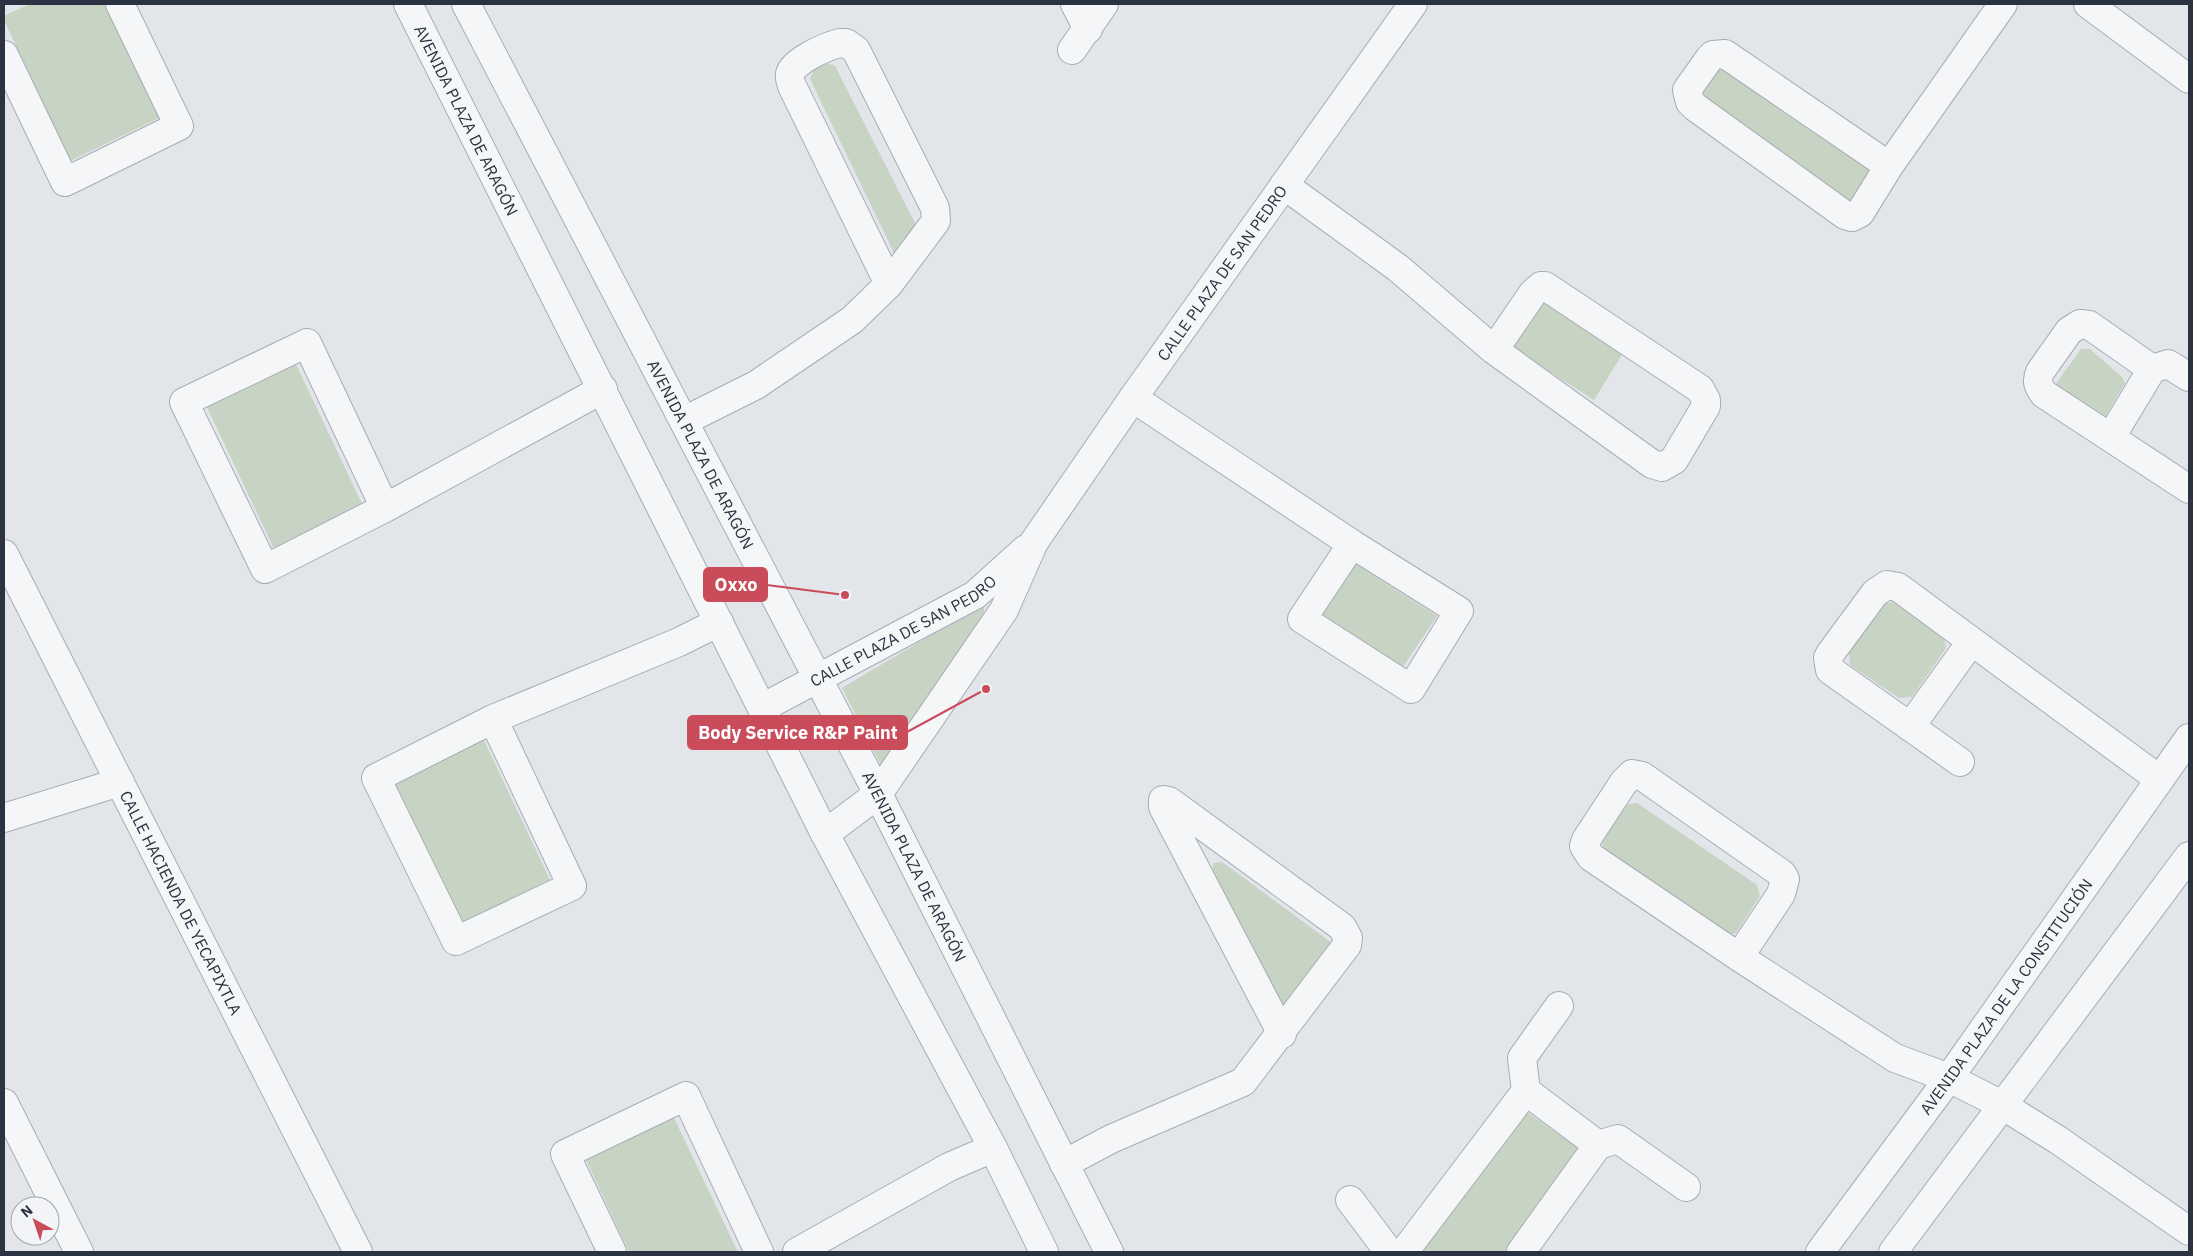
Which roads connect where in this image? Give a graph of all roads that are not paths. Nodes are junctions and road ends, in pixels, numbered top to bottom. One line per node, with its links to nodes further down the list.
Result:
1 (120, 4): 9 (street)
2 (408, 4): 17 (street, AVENIDA PLAZA DE ARAGÓN)
3 (466, 4): 19 (street, AVENIDA PLAZA DE ARAGÓN)
4 (1075, 4): 5 (street)
5 (1104, 4)
6 (1413, 4): 12 (street, CALLE PLAZA DE SAN PEDRO)
7 (2003, 4): 11 (street)
8 (2088, 4): 10 (street)
9 (4, 55)
10 (2189, 78)
11 (1889, 166): 11 (street)
12 (1284, 185): 14 (street); 18 (street, CALLE PLAZA DE SAN PEDRO)
13 (889, 284): 13 (street); 19 (street)
14 (1494, 350): 14 (street)
15 (2152, 369): 16 (street); 20 (street); 20 (street)
16 (2189, 377)
17 (603, 389): 22 (street); 26 (street, AVENIDA PLAZA DE ARAGÓN)
18 (1133, 398): 23 (street, CALLE PLAZA DE SAN PEDRO); 24 (street)
19 (684, 420): 28 (street, AVENIDA PLAZA DE ARAGÓN)
20 (2111, 437): 21 (street)
21 (2189, 489)
22 (385, 508): 22 (street)
23 (1034, 542): 28 (street, CALLE PLAZA DE SAN PEDRO); 36 (street, CALLE PLAZA DE SAN PEDRO)
24 (1352, 544): 24 (street)
25 (4, 554): 35 (street, CALLE HACIENDA DE YECAPIXTLA)
26 (719, 622): 29 (street, AVENIDA PLAZA DE ARAGÓN); 30 (street)
27 (1971, 642): 31 (street); 31 (street); 34 (street)
28 (816, 678): 29 (street, CALLE PLAZA DE SAN PEDRO); 36 (street, AVENIDA PLAZA DE ARAGÓN)
29 (762, 708): 38 (street, AVENIDA PLAZA DE ARAGÓN)
30 (493, 720): 30 (street)
31 (1910, 727): 33 (street)
32 (2189, 738): 34 (street, AVENIDA PLAZA DE LA CONSTITUCIÓN)
33 (1960, 762)
34 (2159, 779): 43 (street, AVENIDA PLAZA DE LA CONSTITUCIÓN)
35 (120, 782): 37 (street); 54 (street, CALLE HACIENDA DE YECAPIXTLA)
36 (878, 794): 38 (street, CALLE PLAZA DE SAN PEDRO); 49 (street, AVENIDA PLAZA DE ARAGÓN)
37 (4, 818)
38 (826, 834): 48 (street, AVENIDA PLAZA DE ARAGÓN)
39 (2189, 856): 46 (street)
40 (1739, 957): 40 (street); 43 (street)
41 (1559, 1006): 44 (street)
42 (1282, 1034): 42 (street); 49 (street)
43 (1949, 1078): 46 (street); 63 (street, AVENIDA PLAZA DE LA CONSTITUCIÓN)
44 (1526, 1091): 47 (street); 61 (street)
45 (4, 1103): 53 (street)
46 (2002, 1105): 52 (street); 64 (street)
47 (1598, 1145): 50 (street); 62 (street)
48 (993, 1148): 57 (street); 58 (street, AVENIDA PLAZA DE ARAGÓN)
49 (1064, 1164): 59 (street, AVENIDA PLAZA DE ARAGÓN)
50 (1686, 1187)
51 (1350, 1200): 60 (street)
52 (2189, 1231)
53 (79, 1252)
54 (358, 1252)
55 (612, 1252): 56 (street)
56 (759, 1252)
57 (797, 1252)
58 (1044, 1252)
59 (1109, 1252)
60 (1389, 1252)
61 (1404, 1252)
62 (1521, 1252)
63 (1820, 1252)
64 (1893, 1252)

